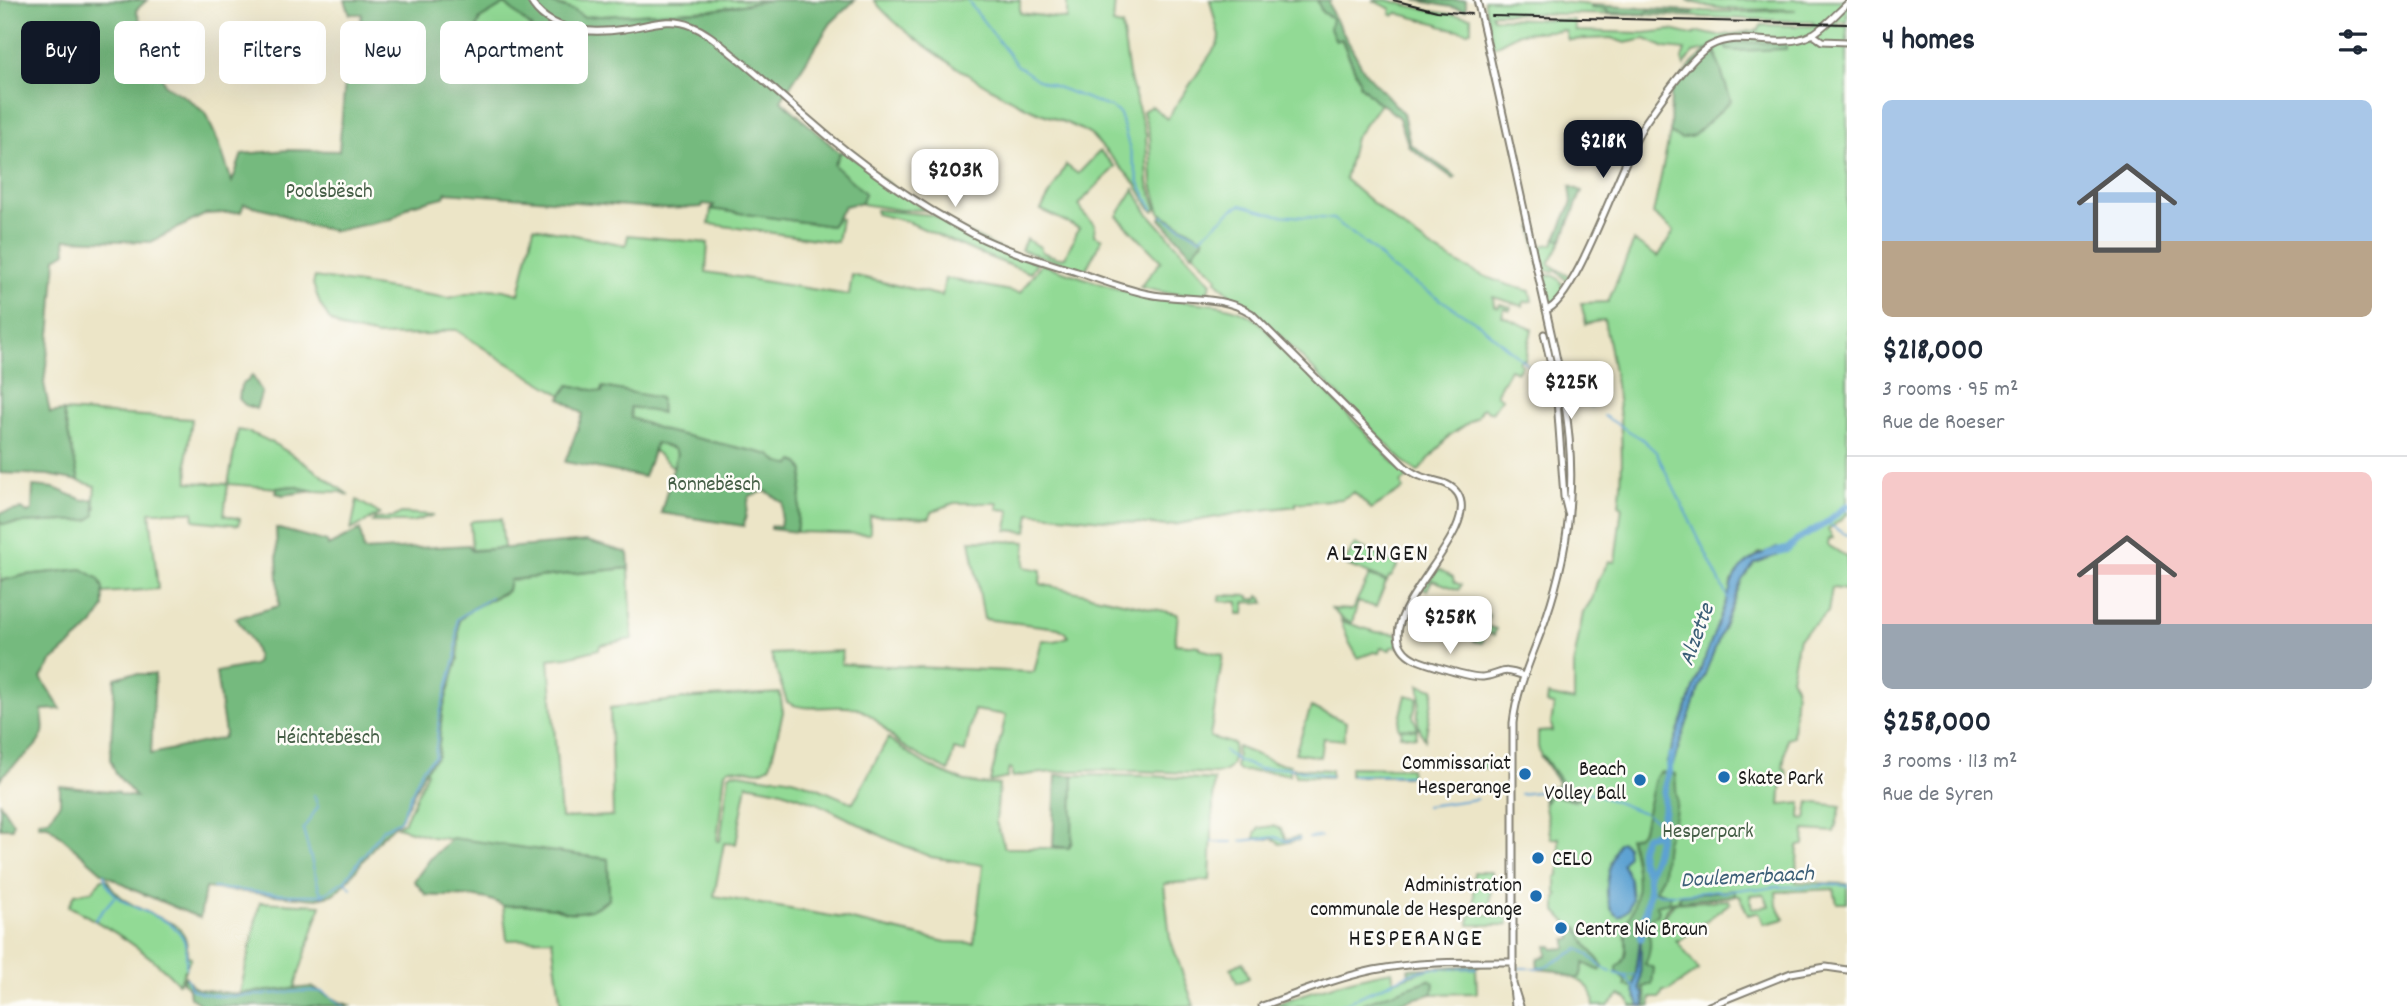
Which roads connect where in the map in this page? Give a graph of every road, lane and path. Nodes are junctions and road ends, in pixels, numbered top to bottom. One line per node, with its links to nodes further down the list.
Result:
1 (530, 0): 11 (main road)
2 (1477, 0): 6 (main road)
3 (1847, 4): 4 (main road)
4 (1812, 34): 5 (main road); 6 (main road)
5 (1847, 42)
6 (1546, 310): 8 (main road)
7 (1544, 334): 9 (main road)
8 (1570, 450): 9 (main road); 10 (main road)
9 (1560, 451): 10 (main road)
10 (1569, 516): 11 (main road)
11 (1524, 676): 12 (main road)
12 (1513, 962): 14 (main road); 15 (main road)
13 (1847, 970): 16 (main road)
14 (1262, 1006)
15 (1518, 1006)
16 (1709, 1006)

